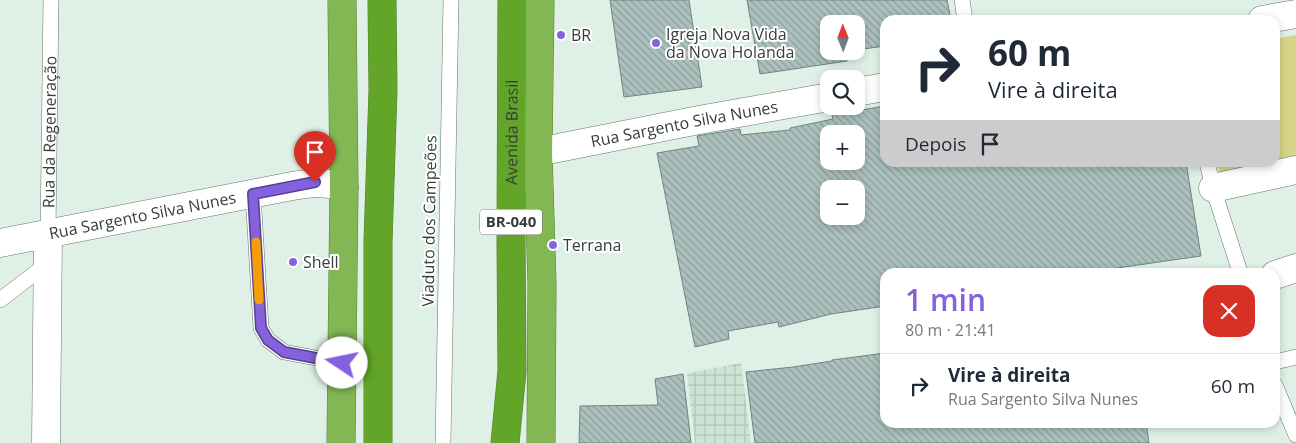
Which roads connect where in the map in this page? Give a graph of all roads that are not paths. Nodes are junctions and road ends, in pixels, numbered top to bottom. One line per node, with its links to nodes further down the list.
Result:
1 (51, 0): 20 (lane, Rua da Regeneração)
2 (342, 0): 17 (highway)
3 (382, 0): 34 (highway)
4 (451, 0): 35 (lane, Viaduto dos Campeões)
5 (512, 0): 36 (highway, Avenida Brasil / BR-040)
6 (540, 0): 14 (highway, Avenida Brasil)
7 (962, 0): 9 (lane)
8 (1296, 14): 10 (street)
9 (964, 15)
10 (1280, 17)
11 (880, 88): 12 (street)
12 (865, 90)
13 (820, 99): 14 (street, Rua Sargento Silva Nunes)
14 (538, 152): 37 (highway, Avenida Brasil)
15 (1208, 167): 18 (lane)
16 (1296, 170): 18 (street)
17 (344, 187): 19 (street, Rua Sargento Silva Nunes); 29 (highway)
18 (1214, 188): 23 (lane)
19 (253, 194): 20 (street, Rua Sargento Silva Nunes); 29 (lane)
20 (48, 233): 21 (street, Rua Sargento Silva Nunes); 22 (street, Rua da Regeneração)
21 (0, 243)
22 (48, 264): 26 (lane); 32 (street, Rua da Regeneração)
23 (1239, 268)
24 (1296, 268): 25 (street)
25 (1280, 273)
26 (0, 300)
27 (1296, 357): 28 (lane)
28 (1280, 361)
29 (342, 363): 33 (highway)
30 (1280, 397): 31 (lane)
31 (1296, 435)
32 (46, 443)
33 (341, 443)
34 (378, 443)
35 (443, 443)
36 (505, 443)
37 (541, 443)

